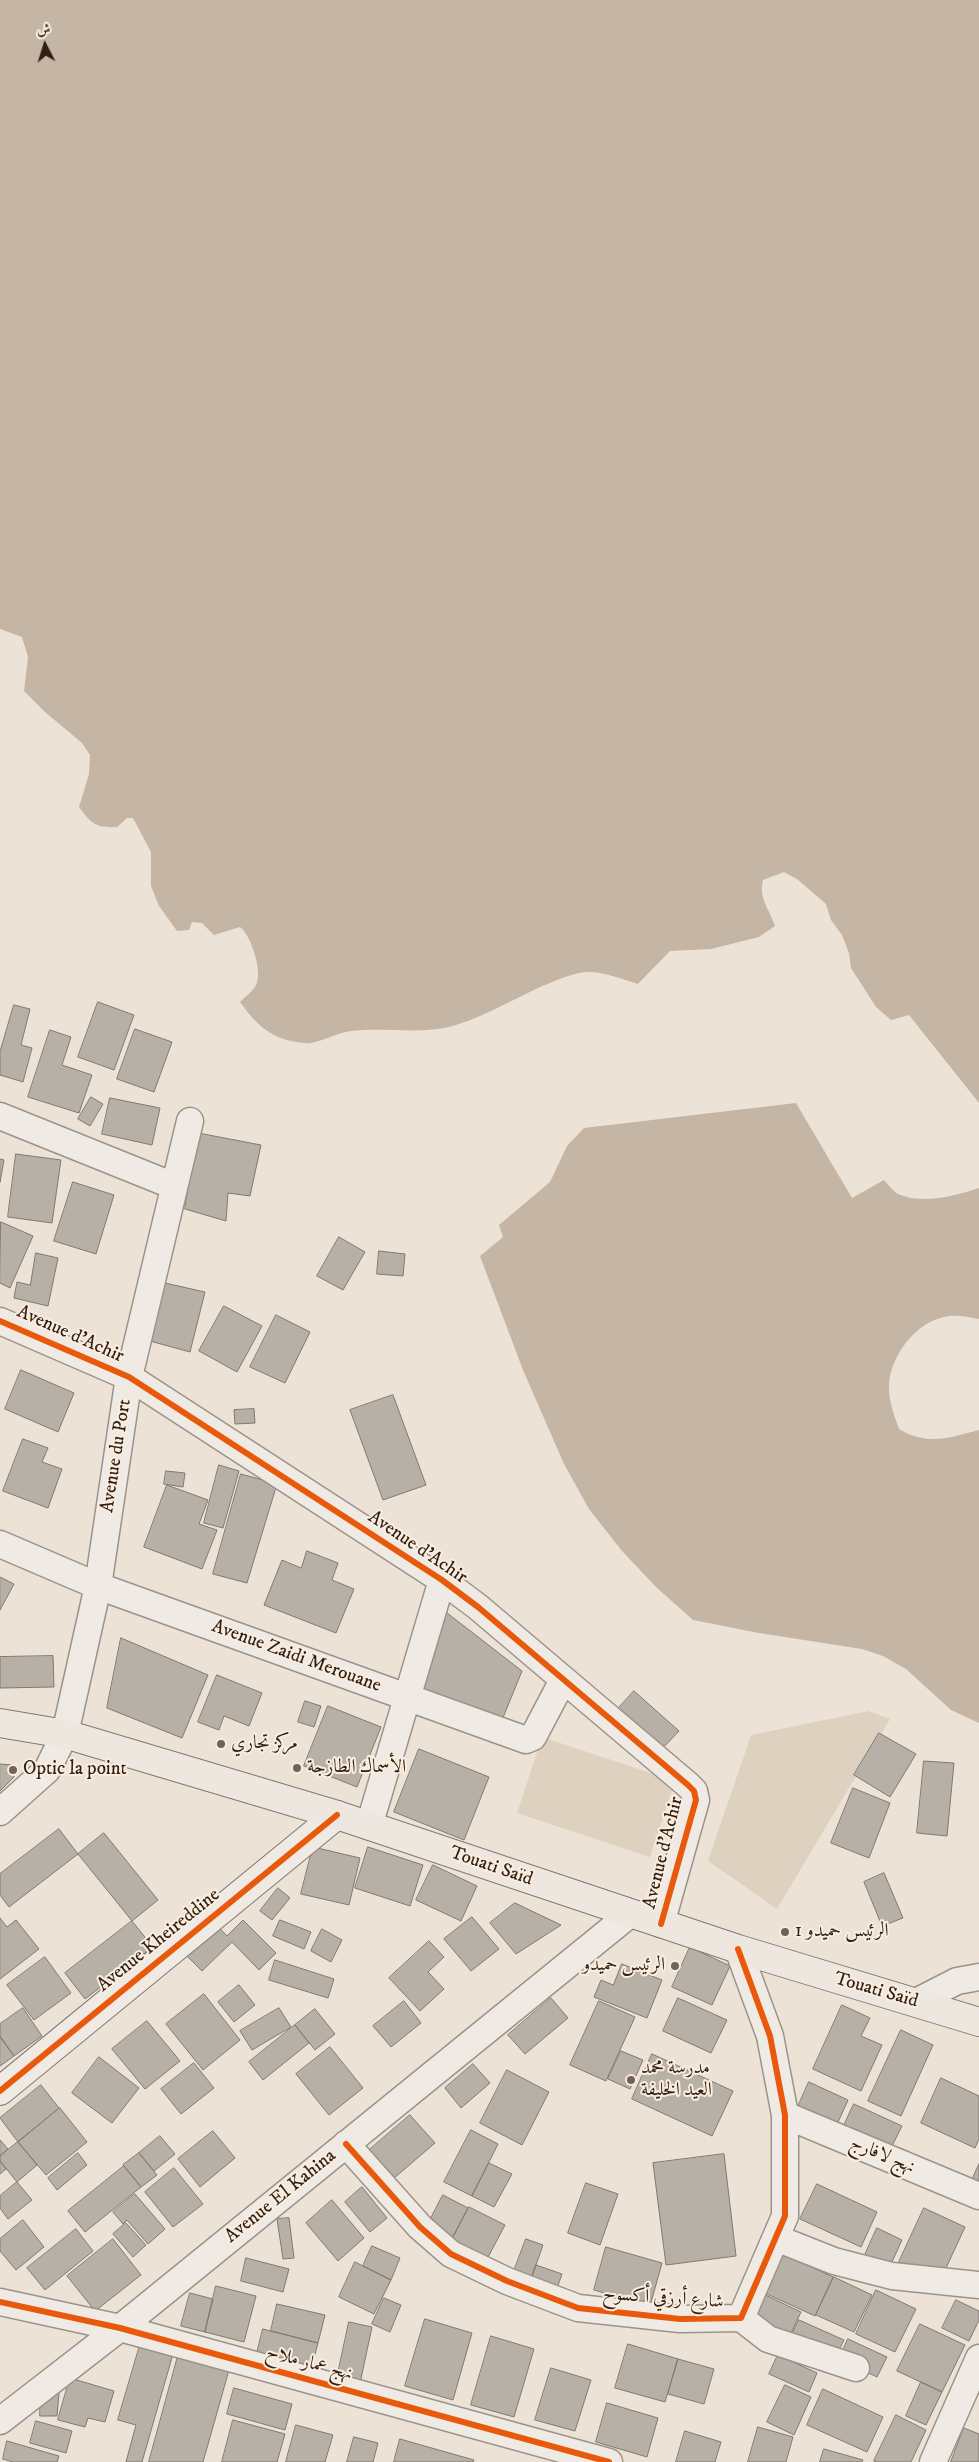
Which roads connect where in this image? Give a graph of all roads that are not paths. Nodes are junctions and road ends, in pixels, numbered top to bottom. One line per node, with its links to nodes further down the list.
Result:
1 (0, 1116): 3 (street)
2 (190, 1121): 3 (street, Avenue du Port)
3 (174, 1186): 5 (street, Avenue du Port)
4 (0, 1321): 5 (street, Avenue d'Achir)
5 (129, 1377): 7 (street, Avenue d'Achir); 8 (street, Avenue du Port)
6 (0, 1544): 8 (street, Avenue Zaidi Merouane)
7 (442, 1580): 9 (street, Avenue d'Achir); 10 (street)
8 (98, 1586): 10 (street, Avenue Zaidi Merouane); 12 (street, Avenue du Port)
9 (563, 1680): 10 (street, Avenue Zaidi Merouane); 17 (street, Avenue d'Achir)
10 (407, 1697): 15 (street)
11 (0, 1722): 12 (main road, Touati Saïd)
12 (65, 1734): 13 (street, Avenue du Port); 14 (main road, Touati Saïd)
13 (0, 1812)
14 (337, 1815): 15 (main road, Touati Saïd); 24 (street, Avenue Kheireddine)
15 (369, 1826): 16 (main road, Touati Saïd)
16 (630, 1914): 17 (main road, Touati Saïd); 26 (street, Avenue El Kahina)
17 (661, 1924): 18 (main road, Touati Saïd)
18 (738, 1949): 20 (main road, Touati Saïd); 25 (street, شارع أرزقي أكسوح)
19 (979, 1977): 20 (street)
20 (916, 2002): 21 (main road, Touati Saïd)
21 (953, 2013): 22 (main road, Touati Saïd); 23 (street)
22 (979, 2022)
23 (979, 2030)
24 (0, 2090)
25 (785, 2116): 27 (street, نهج لافارج); 28 (street, شارع أرزقي أكسوح)
26 (346, 2144): 31 (street, شارع أرزقي أكسوح); 32 (street, Avenue El Kahina)
27 (979, 2196)
28 (776, 2238): 29 (street); 31 (street, شارع أرزقي أكسوح)
29 (979, 2284)
30 (0, 2302): 32 (street, نهج عمار ملاح)
31 (741, 2318): 34 (street)
32 (120, 2328): 35 (street, Avenue El Kahina); 36 (street, نهج عمار ملاح)
33 (979, 2358): 37 (street)
34 (856, 2368)
35 (0, 2421)
36 (609, 2462)
37 (933, 2462)

